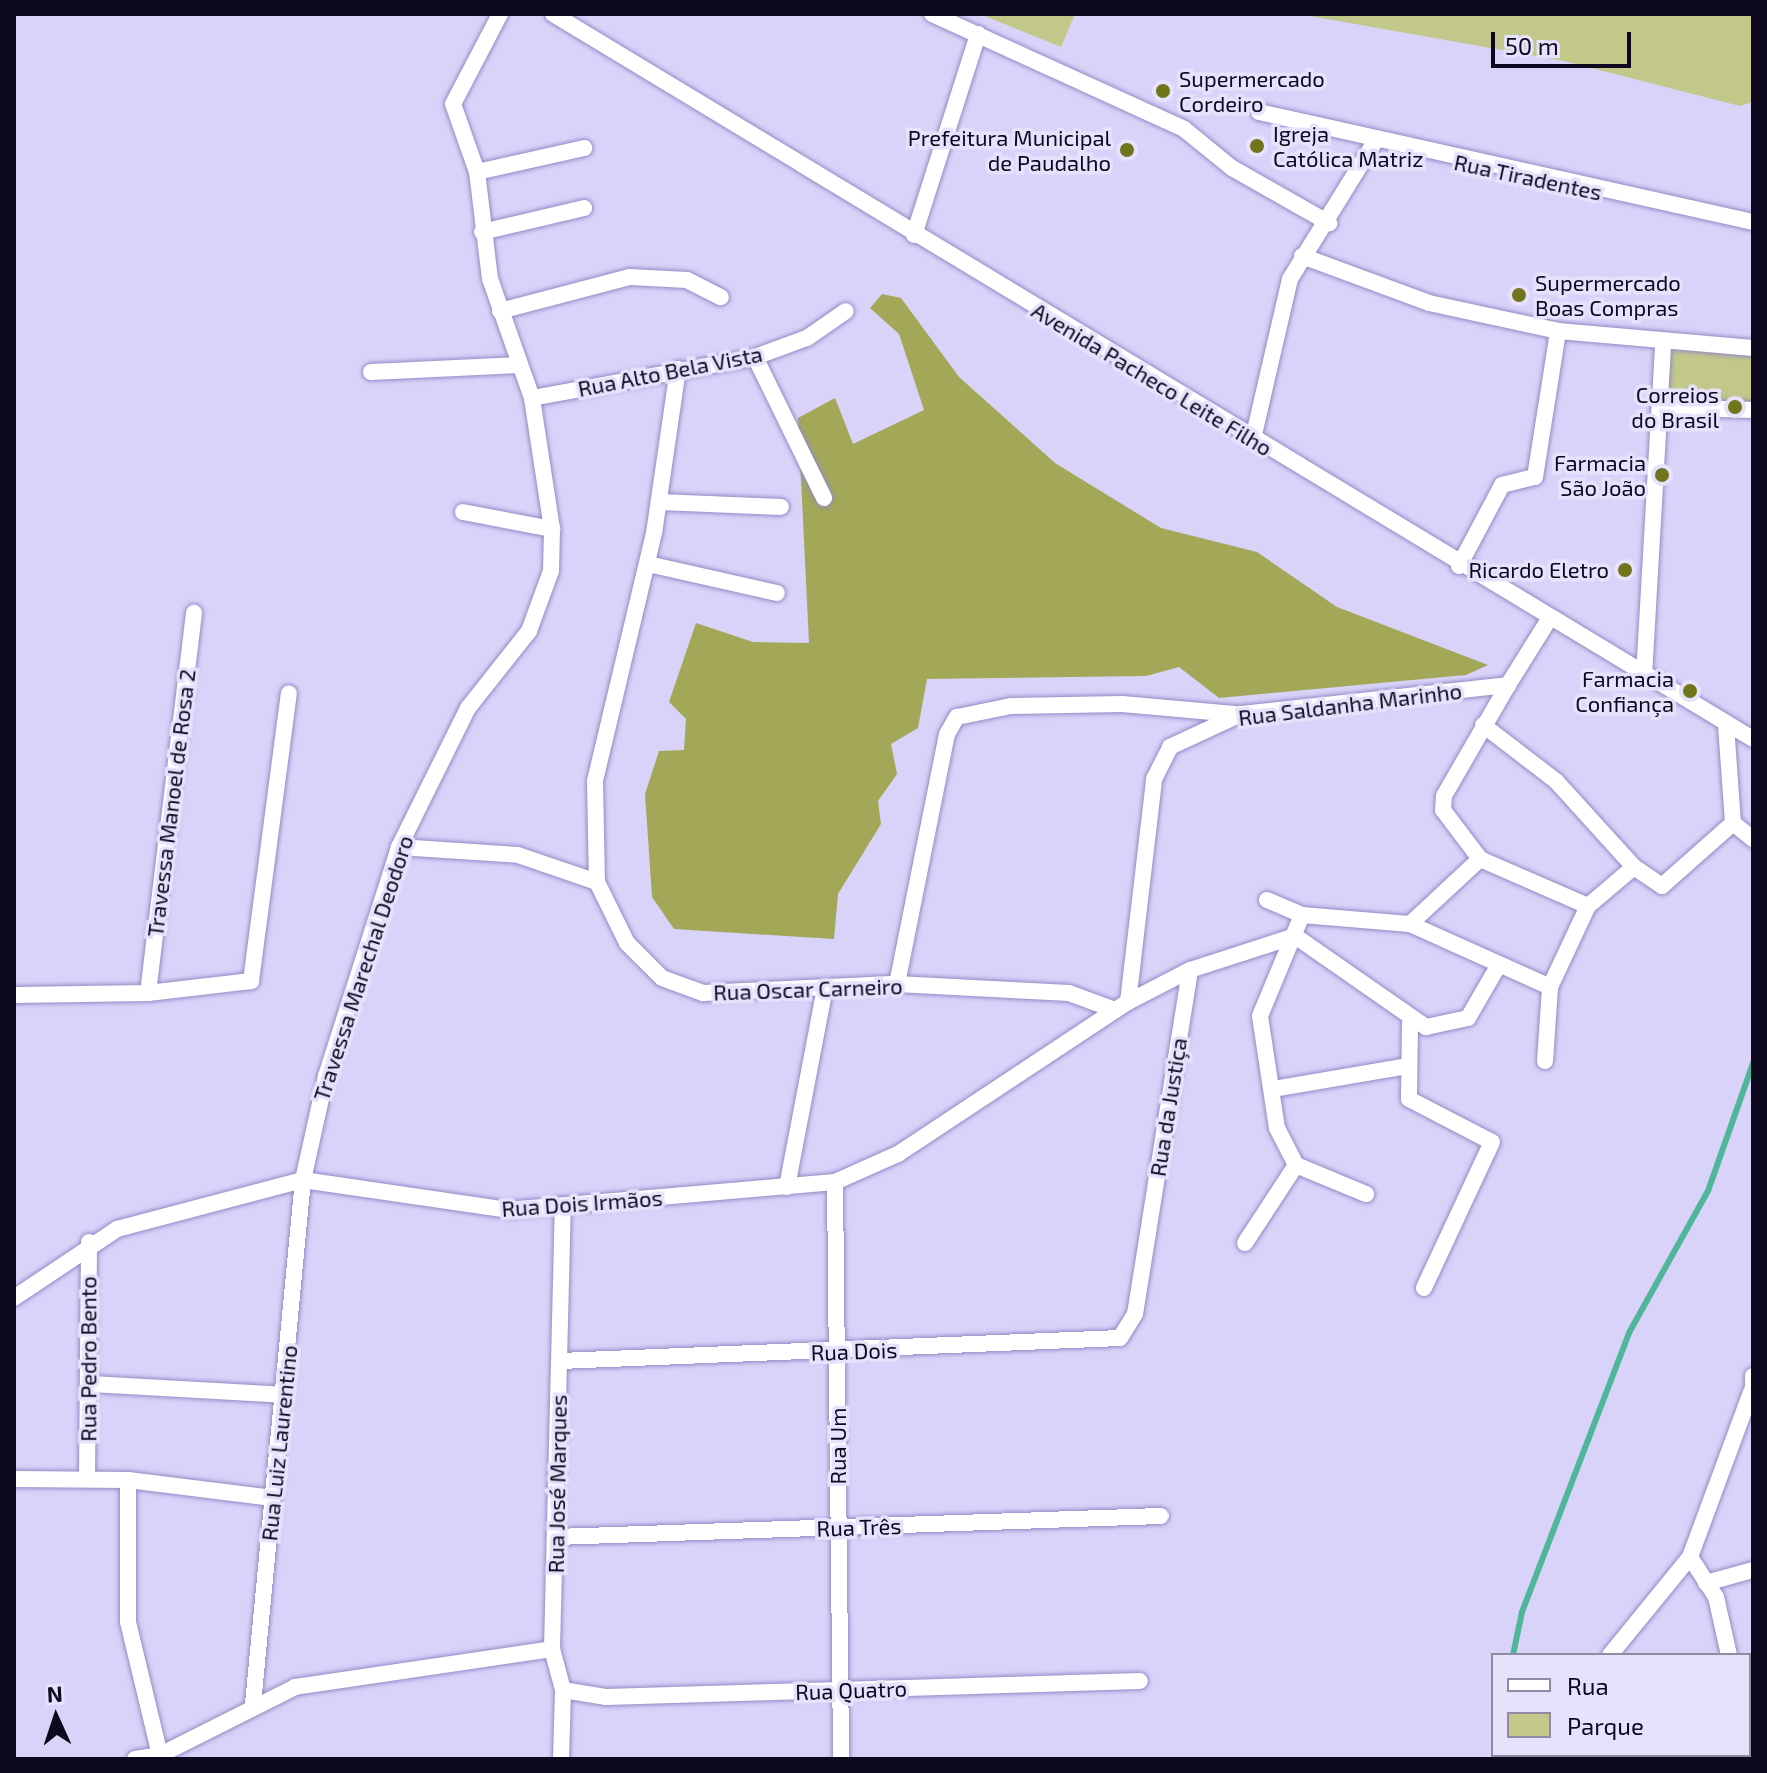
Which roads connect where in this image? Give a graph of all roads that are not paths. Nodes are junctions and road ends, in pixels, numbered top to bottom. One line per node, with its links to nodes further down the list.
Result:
1 (500, 14): 9 (street, Travessa Marechal Deodoro)
2 (553, 14): 14 (street, Avenida Pacheco Leite Filho)
3 (932, 14): 4 (street)
4 (952, 18): 5 (street)
5 (978, 34): 12 (street); 14 (street)
6 (1259, 112): 7 (street, Rua Tiradentes)
7 (1374, 143): 11 (street, Rua Tiradentes); 12 (street)
8 (584, 148): 9 (street)
9 (477, 172): 13 (street, Travessa Marechal Deodoro)
10 (584, 208): 13 (street)
11 (1753, 222)
12 (1329, 223): 15 (street)
13 (482, 232): 17 (street, Travessa Marechal Deodoro)
14 (914, 235): 29 (street, Avenida Pacheco Leite Filho)
15 (1302, 256): 19 (street); 29 (street)
16 (721, 297): 17 (street)
17 (500, 311): 23 (street, Travessa Marechal Deodoro)
18 (846, 311): 22 (street, Rua Alto Bela Vista)
19 (1558, 331): 20 (street); 36 (street)
20 (1663, 345): 21 (street); 27 (street)
21 (1753, 348)
22 (755, 357): 24 (street, Rua Alto Bela Vista); 30 (street)
23 (520, 365): 25 (street); 26 (street, Travessa Marechal Deodoro)
24 (678, 369): 26 (street, Rua Alto Bela Vista); 31 (street, Rua Oscar Carneiro)
25 (371, 372)
26 (532, 398): 34 (street, Travessa Marechal Deodoro)
27 (1662, 407): 28 (street); 40 (street)
28 (1753, 410)
29 (1253, 439): 36 (street, Avenida Pacheco Leite Filho)
30 (824, 498)
31 (659, 502): 32 (street); 35 (street, Rua Oscar Carneiro)
32 (781, 507)
33 (463, 512): 34 (street)
34 (552, 529): 49 (street, Travessa Marechal Deodoro)
35 (648, 564): 37 (street); 52 (street, Rua Oscar Carneiro)
36 (1459, 566): 39 (street, Avenida Pacheco Leite Filho)
37 (777, 593)
38 (194, 613): 63 (street, Travessa Manoel de Rosa 2)
39 (1548, 621): 40 (street, Avenida Pacheco Leite Filho); 41 (street, Rua Saldanha Marinho)
40 (1644, 676): 45 (street, Avenida Pacheco Leite Filho)
41 (1508, 685): 43 (street, Rua Saldanha Marinho); 44 (street, Rua Saldanha Marinho)
42 (289, 693): 63 (street)
43 (1241, 714): 60 (street); 65 (street, Rua Saldanha Marinho)
44 (1483, 725): 50 (street, Rua Saldanha Marinho); 51 (street)
45 (1726, 725): 46 (street, Avenida Pacheco Leite Filho); 47 (street)
46 (1753, 739)
47 (1733, 823): 48 (street); 51 (street)
48 (1753, 839)
49 (399, 847): 52 (street); 71 (street, Travessa Marechal Deodoro)
50 (1480, 859): 54 (street); 56 (street)
51 (1634, 867): 54 (street)
52 (597, 882): 62 (street, Rua Oscar Carneiro)
53 (1267, 900): 55 (street)
54 (1588, 906): 61 (street)
55 (1302, 915): 56 (street); 57 (street)
56 (1410, 924): 58 (street)
57 (1295, 936): 59 (street); 66 (street); 69 (street)
58 (1497, 968): 61 (street); 66 (street)
59 (1190, 970): 65 (street); 80 (street, Rua da Justiça)
60 (897, 984): 62 (street, Rua Oscar Carneiro); 65 (street, Rua Oscar Carneiro)
61 (1550, 987): 67 (street)
62 (825, 988): 73 (street)
63 (148, 993): 64 (street)
64 (14, 995)
65 (1121, 1006): 72 (street, Rua Dois Irmãos)
66 (1410, 1023): 68 (street)
67 (1545, 1061)
68 (1408, 1066): 69 (street); 78 (street)
69 (1273, 1089): 70 (street)
70 (1296, 1165): 74 (street); 77 (street)
71 (303, 1180): 75 (street, Rua Dois Irmãos); 76 (street, Rua Dois Irmãos); 85 (street, Rua Luiz Laurentino)
72 (835, 1182): 73 (street, Rua Dois Irmãos); 81 (street, Rua Um)
73 (787, 1187): 75 (street, Rua Dois Irmãos)
74 (1366, 1194)
75 (563, 1207): 82 (street, Rua José Marques)
76 (89, 1242): 79 (street, Rua Dois Irmãos); 83 (street, Rua Pedro Bento)
77 (1245, 1243)
78 (1424, 1288)
79 (14, 1298)
80 (1135, 1314): 81 (street, Rua Dois)
81 (838, 1351): 82 (street, Rua Dois); 91 (street, Rua Um)
82 (560, 1361): 92 (street, Rua José Marques)
83 (90, 1384): 85 (street); 86 (street, Rua Pedro Bento)
84 (1752, 1388): 93 (street)
85 (284, 1395): 89 (street, Rua Luiz Laurentino)
86 (87, 1477): 87 (street); 88 (street)
87 (14, 1479)
88 (128, 1480): 89 (street); 103 (street)
89 (273, 1498): 102 (street, Rua Luiz Laurentino)
90 (1161, 1516): 91 (street, Rua Três)
91 (839, 1527): 92 (street, Rua Três); 101 (street, Rua Um)
92 (556, 1537): 96 (street, Rua José Marques)
93 (1690, 1557): 95 (street); 97 (street)
94 (1753, 1570): 95 (street)
95 (1706, 1583): 98 (street)
96 (552, 1649): 100 (street, Rua José Marques); 102 (street)
97 (1612, 1653)
98 (1728, 1653)
99 (1140, 1681): 101 (street, Rua Quatro)
100 (563, 1690): 101 (street, Rua Quatro); 105 (street, Rua José Marques)
101 (841, 1691): 106 (street, Rua Um)
102 (253, 1704): 103 (street)
103 (160, 1755): 104 (street)
104 (135, 1759)
105 (561, 1759)
106 (841, 1759)

